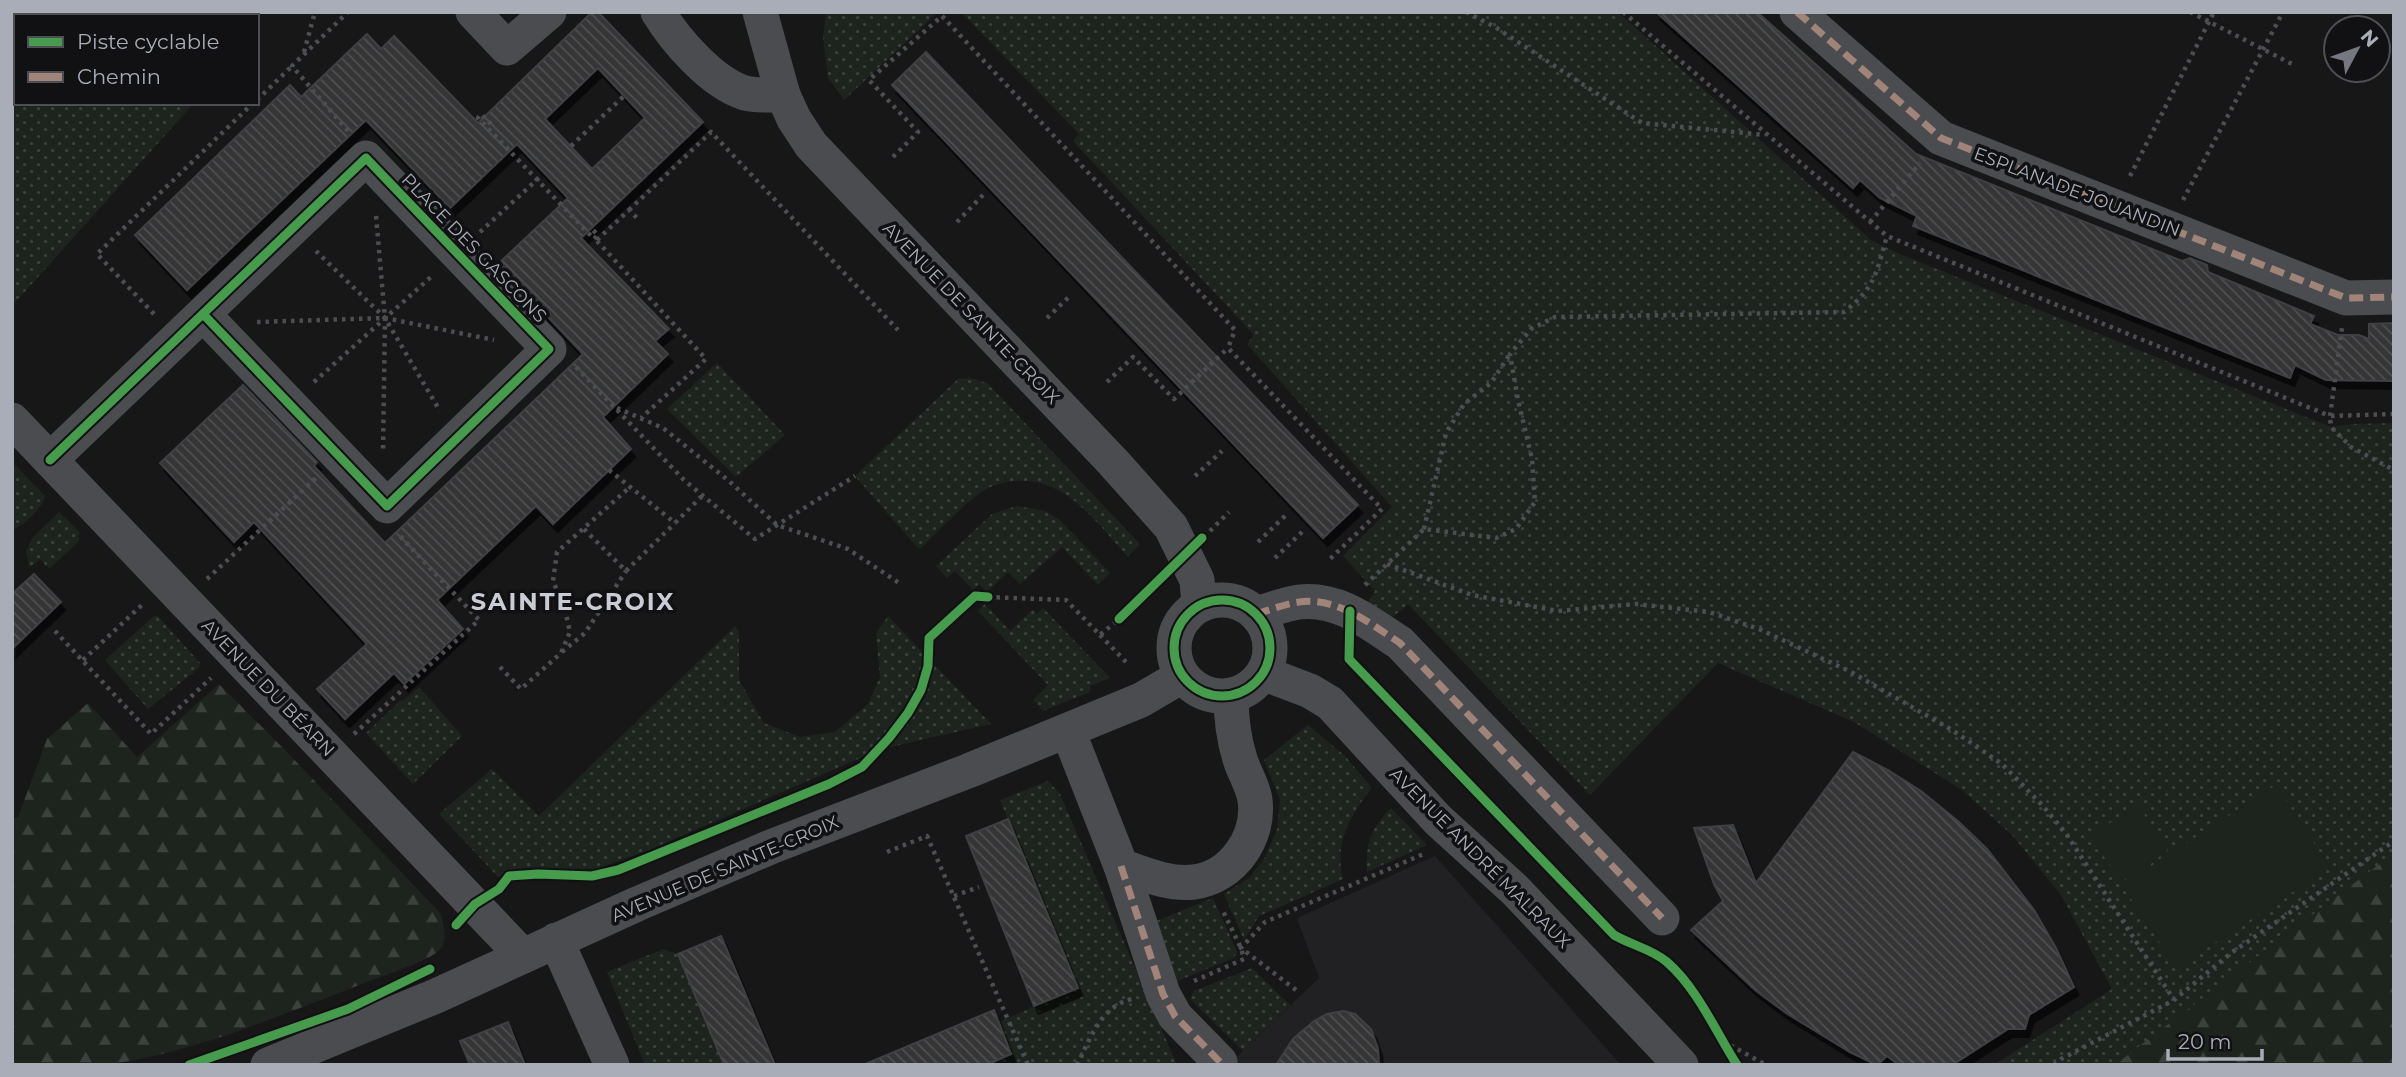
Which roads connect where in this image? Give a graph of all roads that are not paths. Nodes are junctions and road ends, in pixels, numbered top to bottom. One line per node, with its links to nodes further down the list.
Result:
1 (473, 12): 2 (street)
2 (549, 12)
3 (658, 12): 6 (street)
4 (760, 12): 6 (street, AVENUE DE SAINTE-CROIX)
5 (1797, 12): 7 (street, ESPLANADE JOUANDIN)
6 (783, 95): 11 (street, AVENUE DE SAINTE-CROIX)
7 (2394, 297)
8 (203, 314): 8 (street, PLACE DES GASCONS); 10 (street)
9 (12, 420): 10 (street, AVENUE DU BÉARN)
10 (50, 460): 20 (street, AVENUE DU BÉARN)
11 (1199, 604): 12 (street); 14 (street)
12 (1256, 614): 13 (street); 18 (street)
13 (1263, 673): 15 (street); 24 (street, AVENUE ANDRÉ MALRAUX)
14 (1168, 684): 15 (street); 16 (street, AVENUE DE SAINTE-CROIX)
15 (1231, 695): 17 (street)
16 (1068, 731): 17 (street); 19 (street, AVENUE DE SAINTE-CROIX)
17 (1121, 866): 21 (street)
18 (1662, 918)
19 (556, 940): 20 (street, AVENUE DE SAINTE-CROIX); 23 (street)
20 (523, 956): 22 (street, AVENUE DE SAINTE-CROIX)
21 (1220, 1062)
22 (268, 1065)
23 (612, 1065)
24 (1681, 1065)

